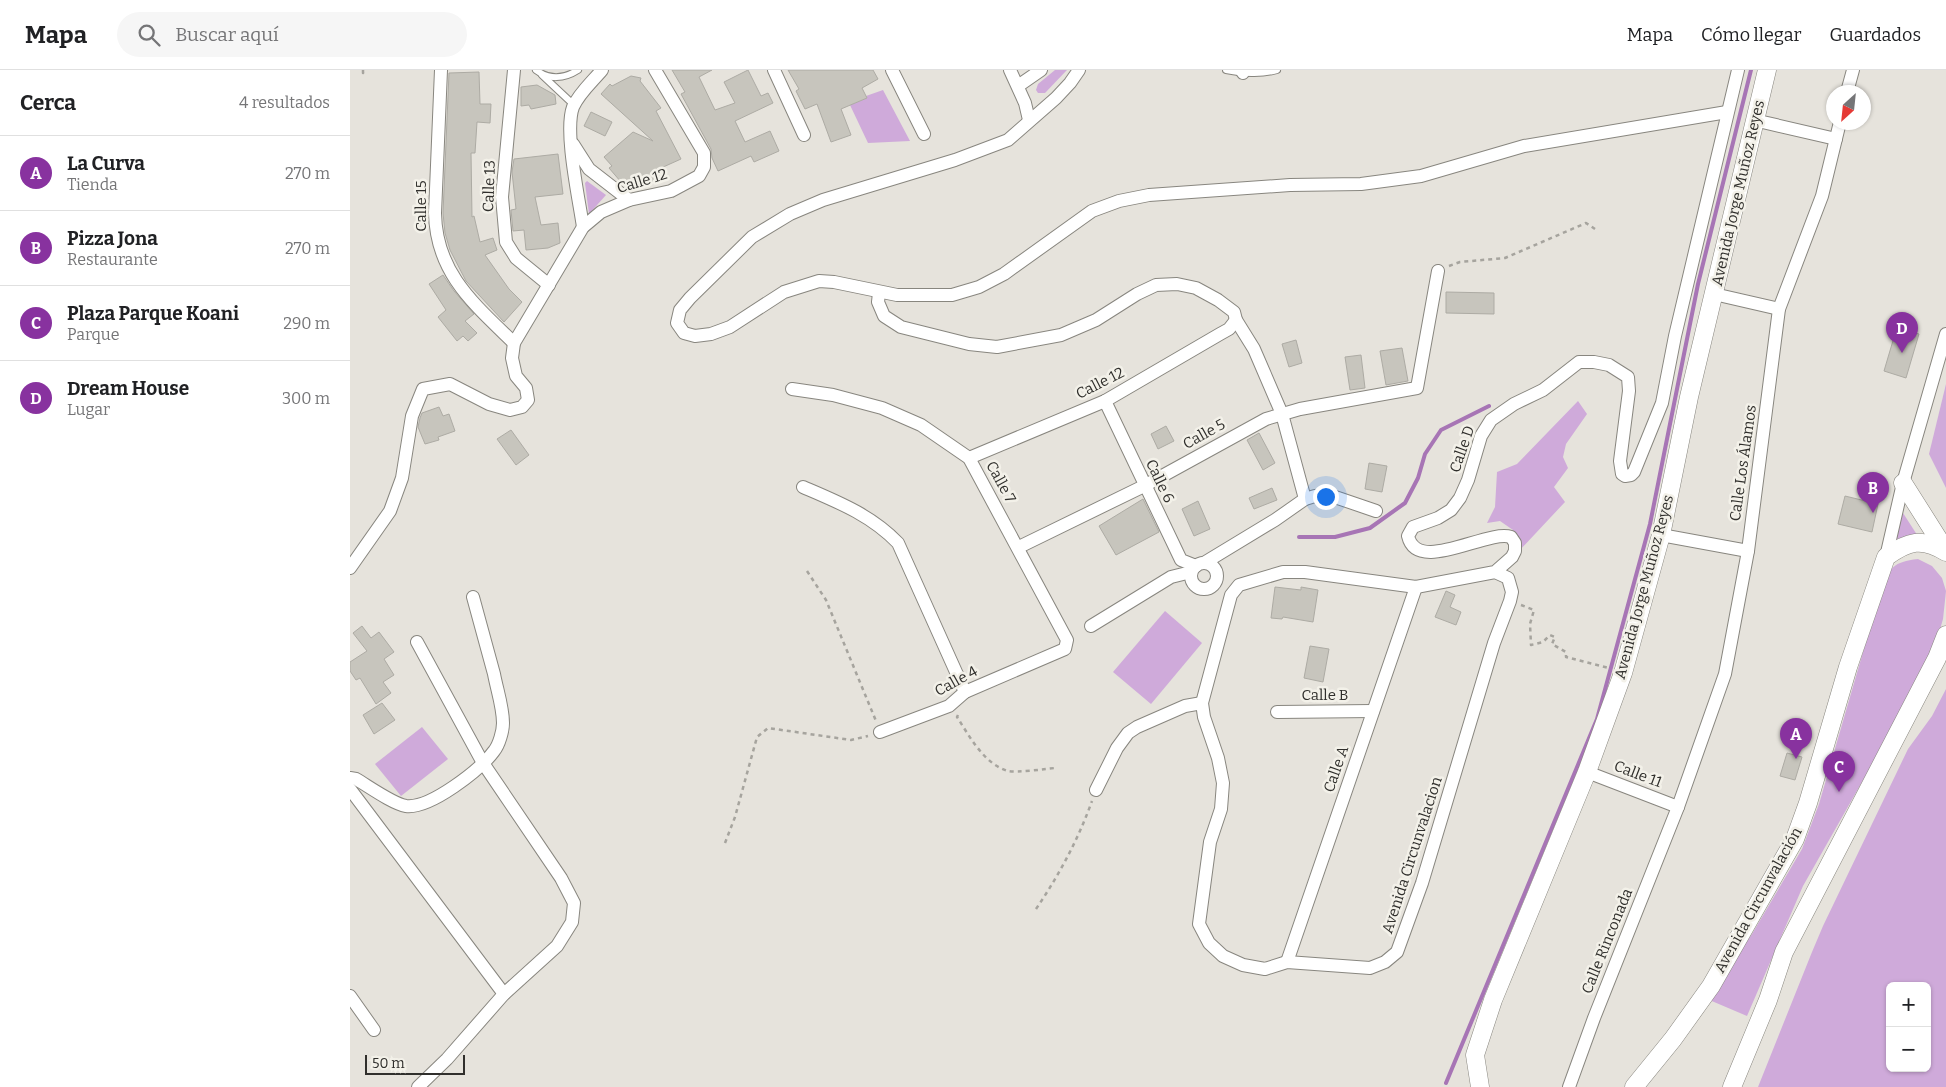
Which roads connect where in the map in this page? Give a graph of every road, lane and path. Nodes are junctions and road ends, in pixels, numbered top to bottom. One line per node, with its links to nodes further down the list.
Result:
1 (441, 70): 40 (street, Calle 15)
2 (514, 70): 34 (street, Calle 13)
3 (536, 70): 18 (lane)
4 (578, 70): 18 (lane)
5 (602, 70): 21 (street)
6 (655, 70): 30 (street, Calle 12)
7 (774, 70): 27 (street)
8 (892, 70): 26 (street)
9 (1010, 70): 20 (street)
10 (1041, 70): 20 (street)
11 (1079, 70): 23 (street)
12 (1226, 70): 17 (lane)
13 (1277, 70): 17 (lane)
14 (1738, 70): 22 (street, Avenida Jorge Muñoz Reyes)
15 (1767, 70): 24 (street, Avenida Jorge Muñoz Reyes)
16 (1853, 70): 19 (street)
17 (1242, 72)
18 (542, 75): 21 (lane)
19 (1849, 85)
20 (1018, 86): 23 (street)
21 (574, 105): 28 (street)
22 (1727, 112): 35 (street); 43 (street, Avenida Jorge Muñoz Reyes)
23 (1029, 120): 35 (street)
24 (1754, 120): 29 (street); 36 (street, Avenida Jorge Muñoz Reyes)
25 (1838, 130): 29 (street, Calle Los Álamos)
26 (924, 134)
27 (804, 135)
28 (570, 139): 30 (street); 31 (street)
29 (1836, 139): 37 (street, Calle Los Álamos)
30 (629, 200): 31 (street, Calle 12)
31 (583, 227): 34 (street, Calle 12)
32 (1595, 229): 33 (path)
33 (1438, 270): 44 (street, Calle 5)
34 (549, 284): 40 (street, Calle 12)
35 (879, 293): 38 (street)
36 (1714, 294): 37 (street); 51 (street, Avenida Jorge Muñoz Reyes)
37 (1779, 309): 53 (street, Calle Los Álamos)
38 (1236, 320): 42 (street, Calle 12); 44 (street)
39 (1946, 334): 46 (street)
40 (514, 343): 57 (street)
41 (792, 389): 45 (street, Calle 7)
42 (1105, 401): 45 (street, Calle 12); 47 (street, Calle 6)
43 (1662, 403): 59 (street, Calle D)
44 (1282, 414): 47 (street, Calle 5); 49 (street)
45 (969, 458): 52 (street, Calle 7)
46 (1904, 483): 54 (street); 55 (street)
47 (1144, 486): 52 (street, Calle 5); 56 (street, Calle 6)
48 (803, 487): 70 (street)
49 (1304, 499): 50 (street); 56 (street)
50 (1376, 511)
51 (1660, 534): 53 (street); 77 (street, Avenida Jorge Muñoz Reyes)
52 (1019, 547): 67 (street, Calle 7)
53 (1748, 551): 81 (street, Calle Los Álamos)
54 (1946, 551): 55 (street)
55 (1886, 557): 91 (street, Avenida Circunvalación)
56 (1197, 567): 60 (street); 60 (street); 65 (street)
57 (350, 568)
58 (807, 571): 74 (path)
59 (1494, 572): 61 (street, Calle D); 64 (street, Avenida Circunvalacion)
60 (1214, 584): 62 (street)
61 (1416, 587): 62 (street); 72 (street, Calle A)
62 (1231, 595): 71 (street, Avenida Circunvalacion)
63 (474, 597): 75 (street)
64 (1510, 601): 69 (path); 84 (street, Avenida Circunvalacion)
65 (1091, 626)
66 (1946, 635): 92 (street)
67 (1067, 640): 70 (street, Calle 4)
68 (416, 642): 75 (street)
69 (1612, 669)
70 (965, 692): 74 (street, Calle 4); 76 (path)
71 (1202, 703): 80 (street); 84 (street, Avenida Circunvalacion)
72 (1373, 711): 73 (street, Calle B); 84 (street, Calle A)
73 (1277, 712)
74 (880, 732): 82 (path)
75 (483, 763): 78 (street); 85 (street)
76 (1055, 768)
77 (1587, 772): 81 (street, Calle 11); 88 (street, Avenida Jorge Muñoz Reyes)
78 (350, 778)
79 (350, 789): 85 (street)
80 (1096, 790): 83 (path)
81 (1678, 807): 90 (street, Calle Rinconada)
82 (725, 842)
83 (1036, 909)
84 (1287, 962)
85 (504, 994): 89 (street)
86 (350, 996): 87 (street)
87 (374, 1030)
88 (1475, 1086)
89 (418, 1087)
90 (1569, 1087)
91 (1634, 1087)
92 (1732, 1087)

